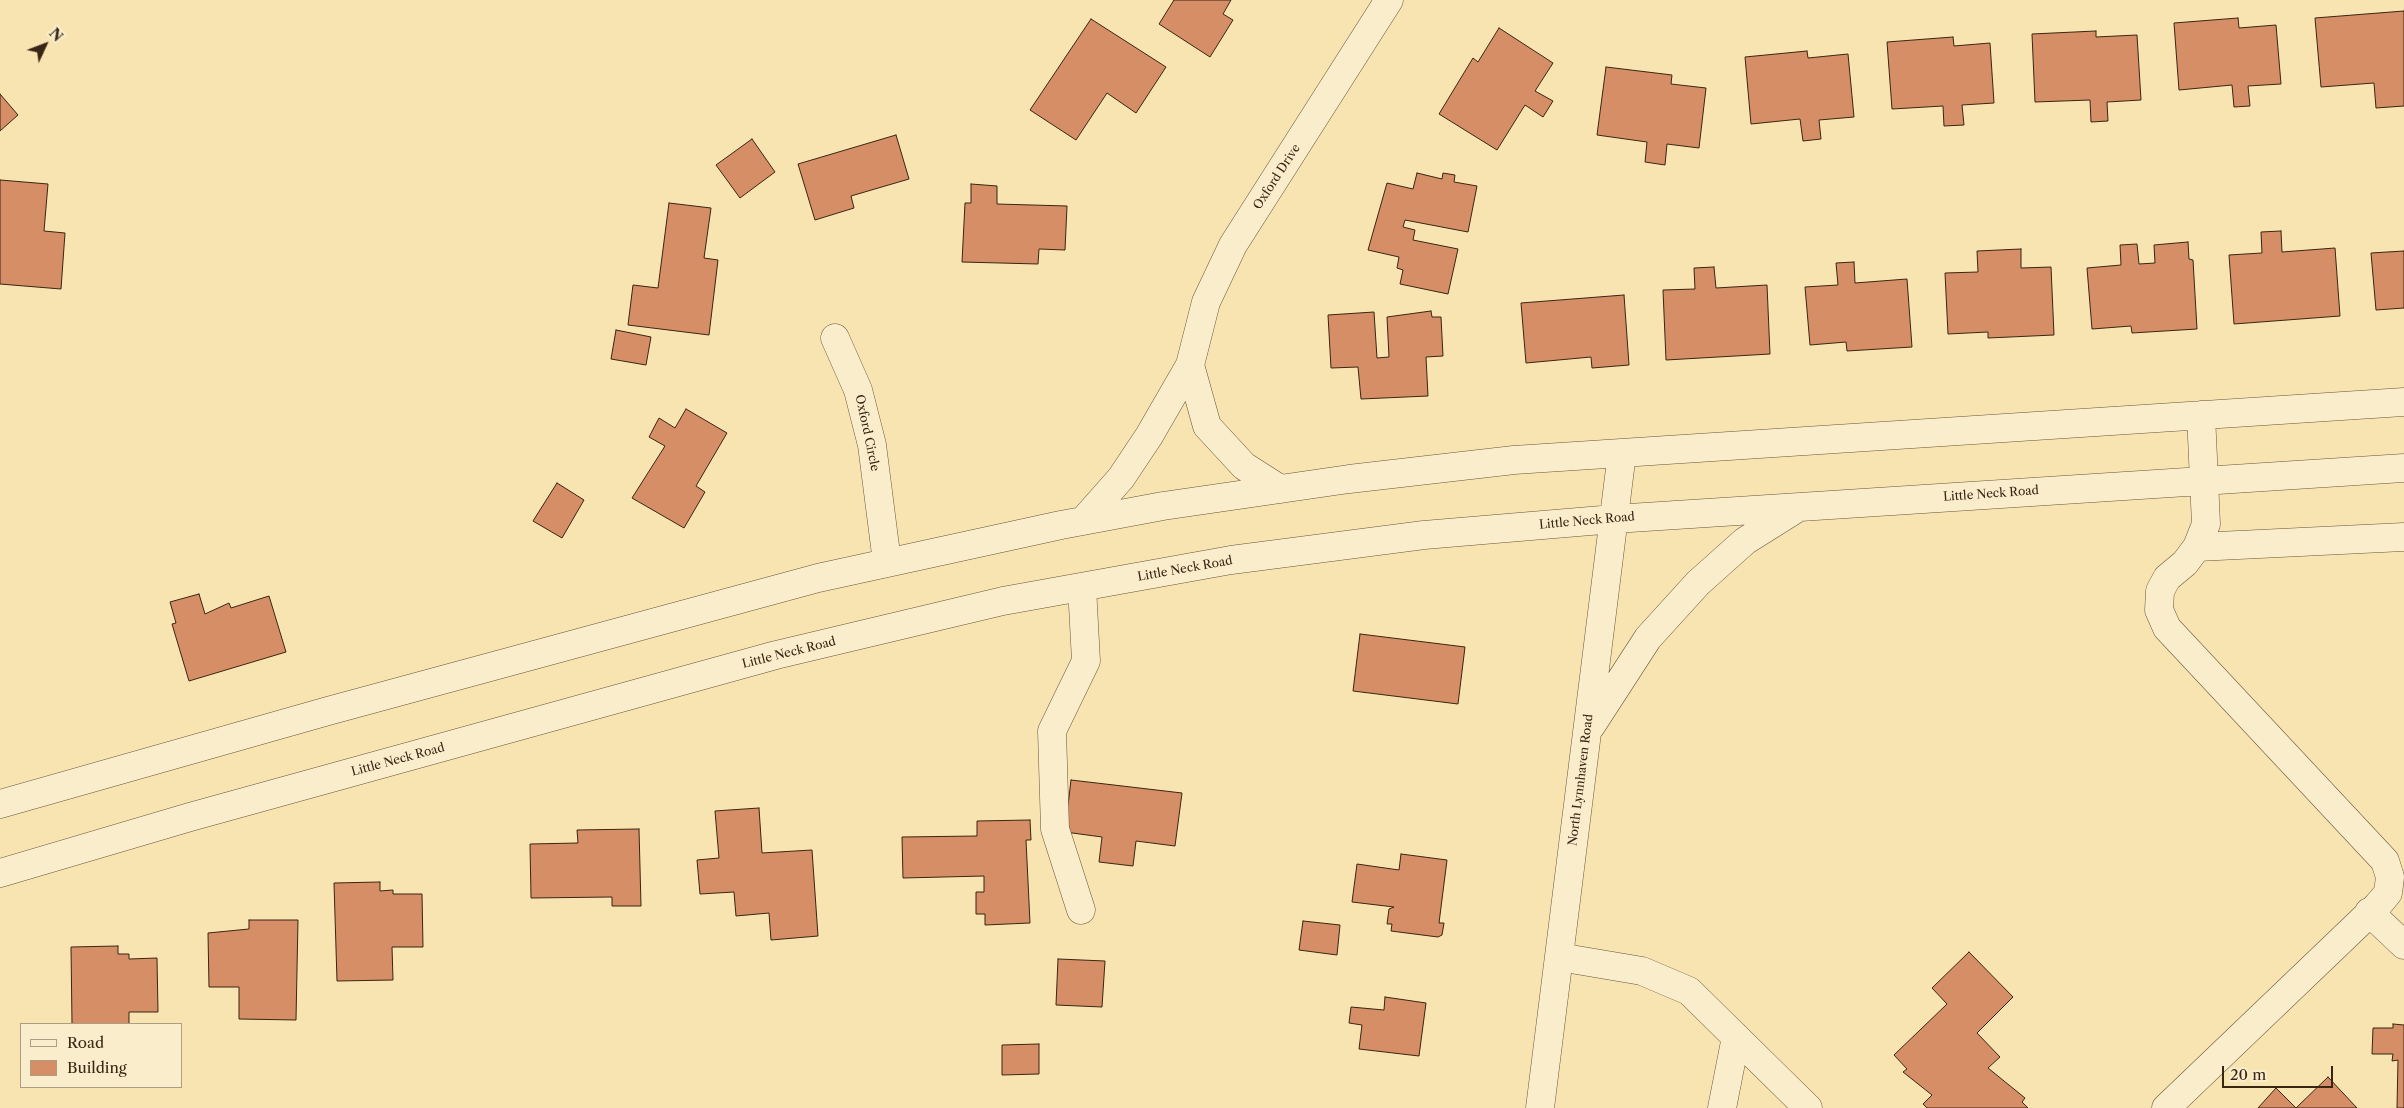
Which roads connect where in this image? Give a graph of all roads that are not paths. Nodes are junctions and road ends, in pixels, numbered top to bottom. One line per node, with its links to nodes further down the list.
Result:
1 (1389, 0): 3 (street, Oxford Drive)
2 (835, 338): 15 (street, Oxford Circle)
3 (1190, 365): 9 (street, Oxford Drive); 12 (street, Oxford Drive)
4 (2404, 402): 5 (street)
5 (2201, 414): 6 (street); 8 (street)
6 (1622, 453): 9 (street); 11 (street, North Lynnhaven Road)
7 (2404, 468): 8 (street, Little Neck Road)
8 (2205, 480): 10 (street, Little Neck Road); 14 (street)
9 (1280, 489): 12 (street)
10 (1800, 507): 11 (street, Little Neck Road); 17 (street)
11 (1614, 519): 16 (street, Little Neck Road); 17 (street, North Lynnhaven Road)
12 (1083, 521): 15 (street)
13 (2404, 537): 14 (street)
14 (2198, 547): 21 (street)
15 (887, 562): 18 (street)
16 (1082, 587): 19 (street, Little Neck Road); 20 (street)
17 (1587, 732): 23 (street, North Lynnhaven Road)
18 (0, 804)
19 (0, 873)
20 (1081, 910)
21 (2369, 912): 22 (street); 28 (street)
22 (2404, 945)
23 (1559, 957): 24 (street); 25 (street, North Lynnhaven Road)
24 (1736, 1037): 26 (street); 27 (street)
25 (1540, 1108)
26 (1722, 1108)
27 (1808, 1108)
28 (2166, 1108)

